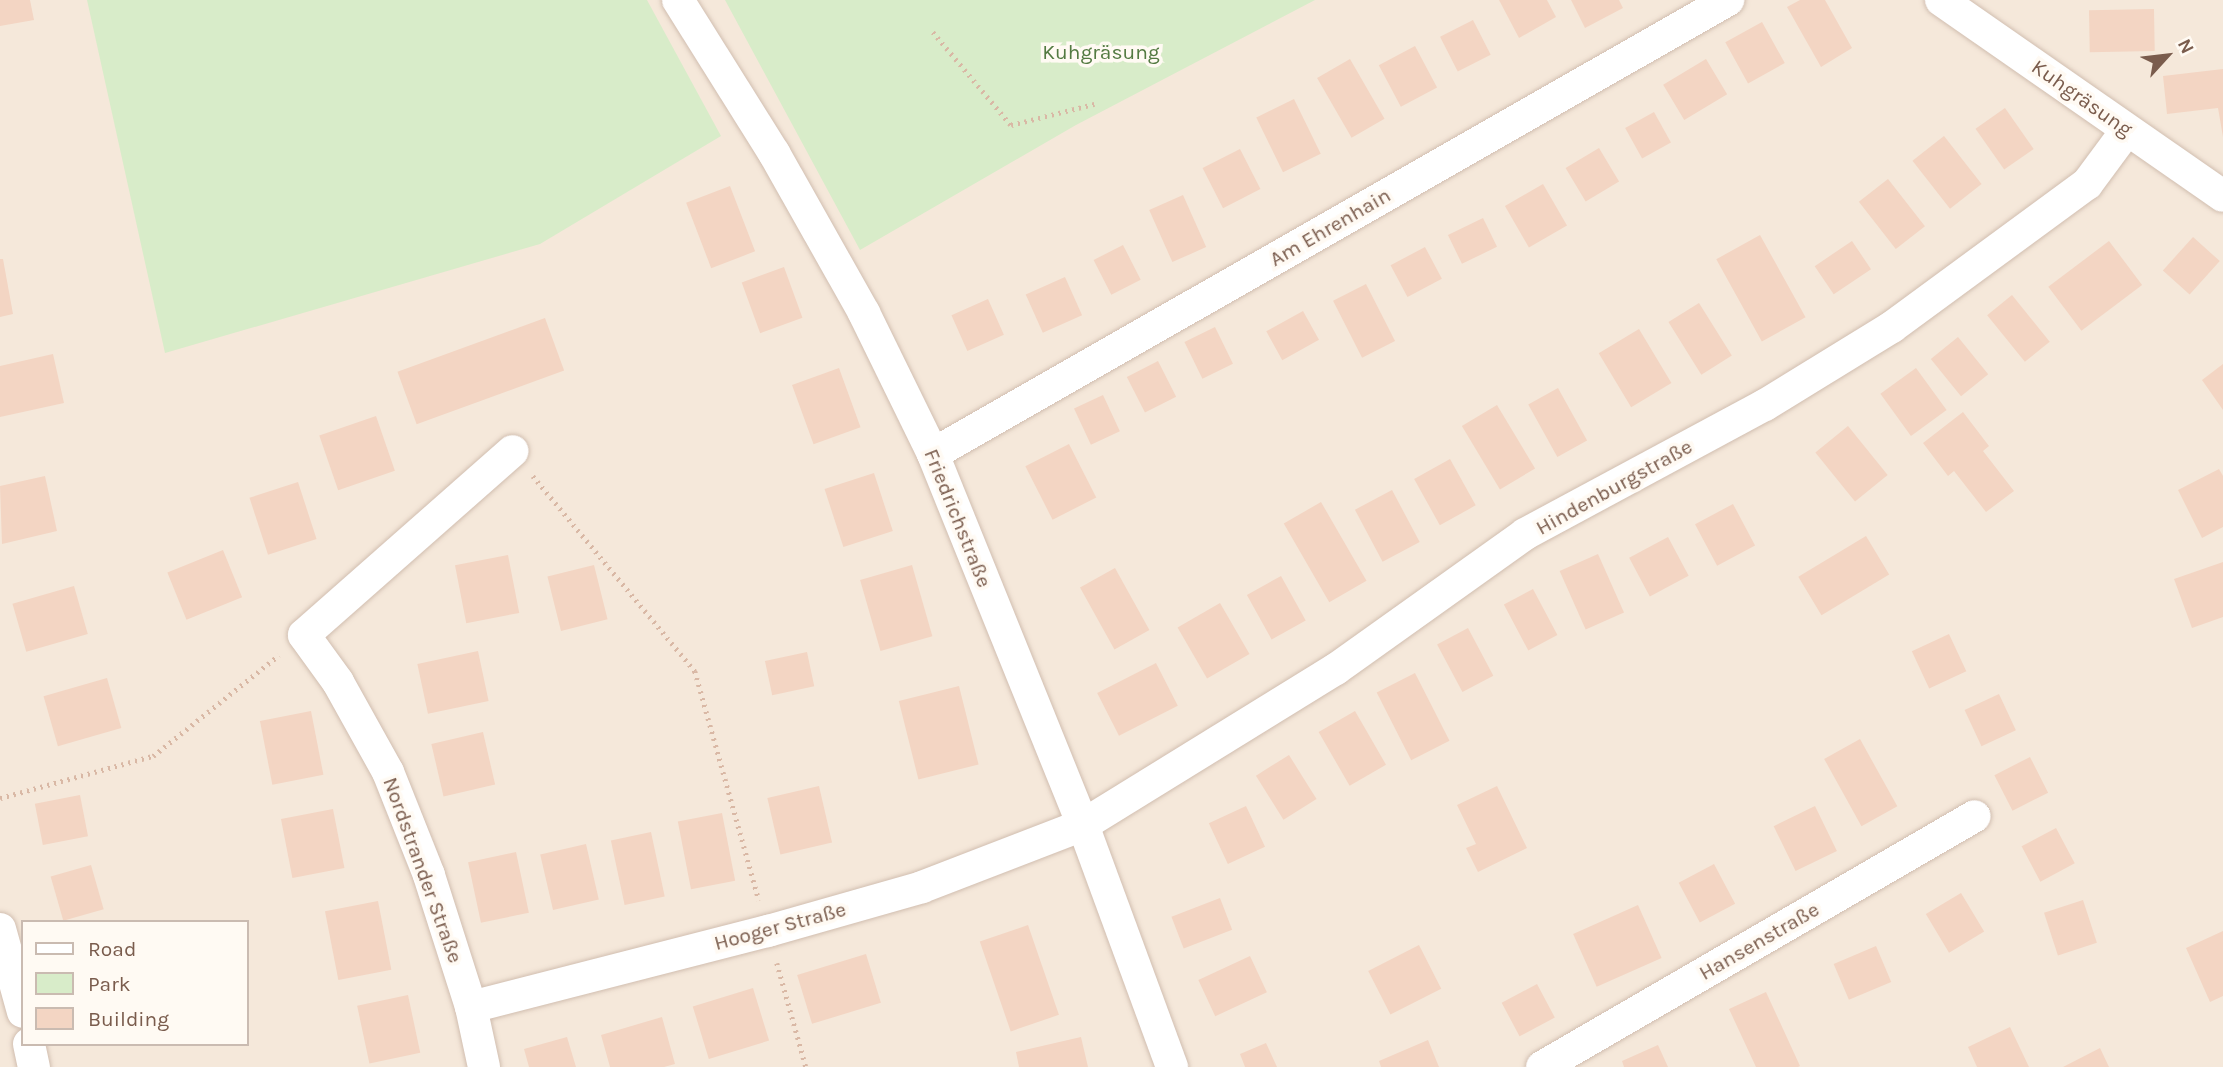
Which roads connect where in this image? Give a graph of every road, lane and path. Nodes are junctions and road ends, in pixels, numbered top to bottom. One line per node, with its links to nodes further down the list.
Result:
1 (678, 0): 9 (street, Friedrichstraße)
2 (1728, 0): 9 (street, Am Ehrenhain)
3 (1941, 0): 6 (street, Kuhgräsung)
4 (933, 32): 5 (path)
5 (1094, 104)
6 (2127, 130): 7 (street, Kuhgräsung); 13 (street, Hindenburgstraße)
7 (2223, 196)
8 (513, 451): 10 (street); 15 (path)
9 (933, 454): 13 (street, Friedrichstraße)
10 (304, 635): 11 (path); 17 (street, Nordstrander Straße)
11 (0, 799)
12 (1975, 816): 23 (street, Hansenstraße)
13 (1083, 825): 15 (street, Hooger Straße); 22 (street, Friedrichstraße)
14 (0, 929): 16 (street)
15 (768, 931): 17 (street, Hooger Straße); 21 (path)
16 (21, 1005)
17 (471, 1007): 20 (street, Nordstrander Straße)
18 (29, 1046): 19 (street)
19 (34, 1067)
20 (484, 1067)
21 (806, 1067)
22 (1172, 1067)
23 (1542, 1067)

